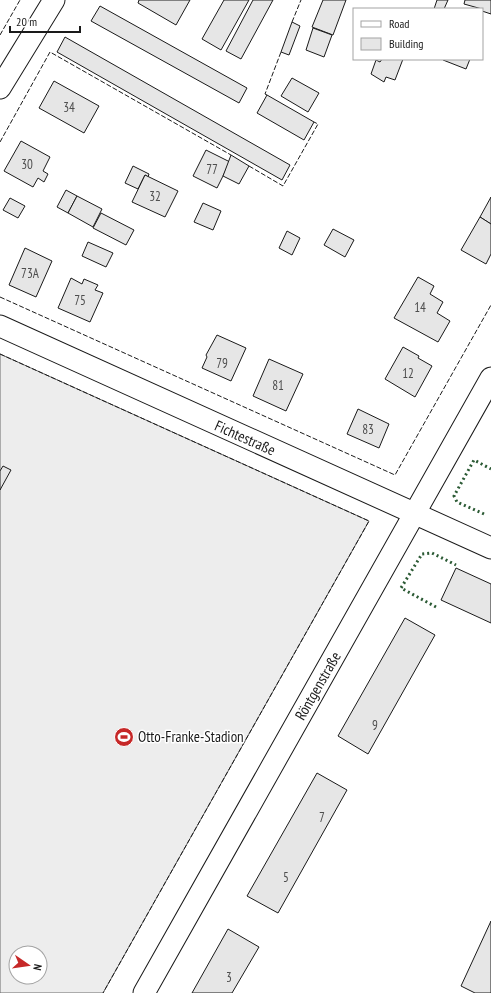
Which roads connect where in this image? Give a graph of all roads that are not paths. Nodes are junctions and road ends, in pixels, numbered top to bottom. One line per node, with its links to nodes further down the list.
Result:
1 (54, 0): 2 (street)
2 (0, 88)
3 (0, 326): 5 (street, Fichtestraße)
4 (491, 378): 5 (street, Röntgenstraße)
5 (415, 513): 6 (street, Fichtestraße); 7 (street, Röntgenstraße)
6 (491, 548)
7 (144, 993)

